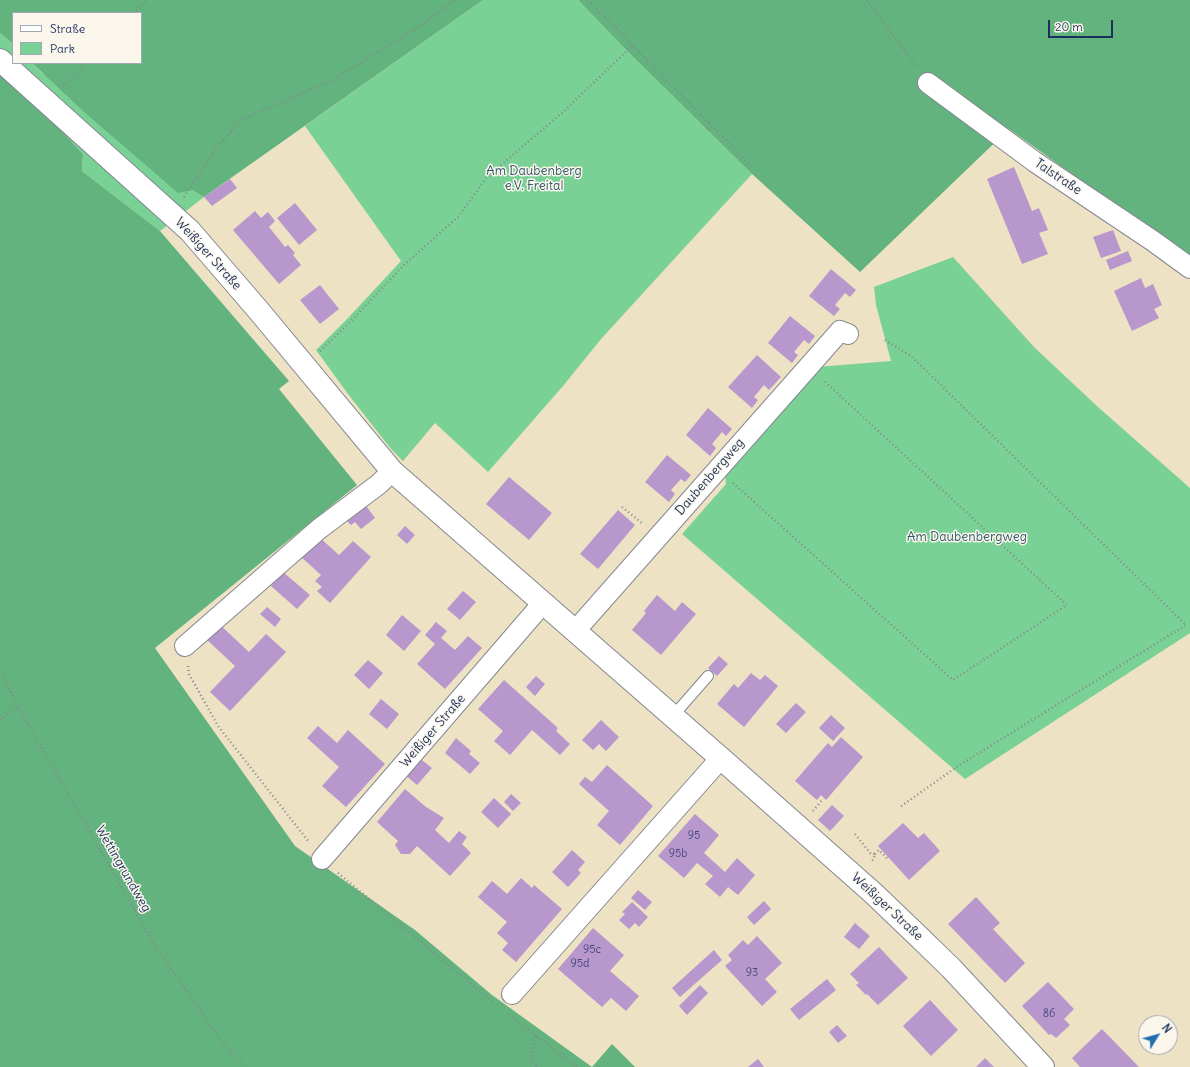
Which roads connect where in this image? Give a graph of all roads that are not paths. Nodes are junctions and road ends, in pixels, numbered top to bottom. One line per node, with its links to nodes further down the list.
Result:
1 (0, 60): 5 (street, Weißiger Straße)
2 (928, 83): 3 (street, Talstraße)
3 (1190, 268)
4 (848, 334): 7 (street, Daubenbergweg)
5 (392, 471): 6 (street, Weißiger Straße); 8 (street)
6 (543, 603): 7 (street, Weißiger Straße); 12 (street, Weißiger Straße)
7 (575, 631): 10 (street, Weißiger Straße)
8 (185, 646)
9 (708, 676): 10 (lane)
10 (673, 716): 11 (street, Weißiger Straße)
11 (721, 758): 13 (street); 14 (street, Weißiger Straße)
12 (322, 859)
13 (509, 1003)
14 (1043, 1067)

